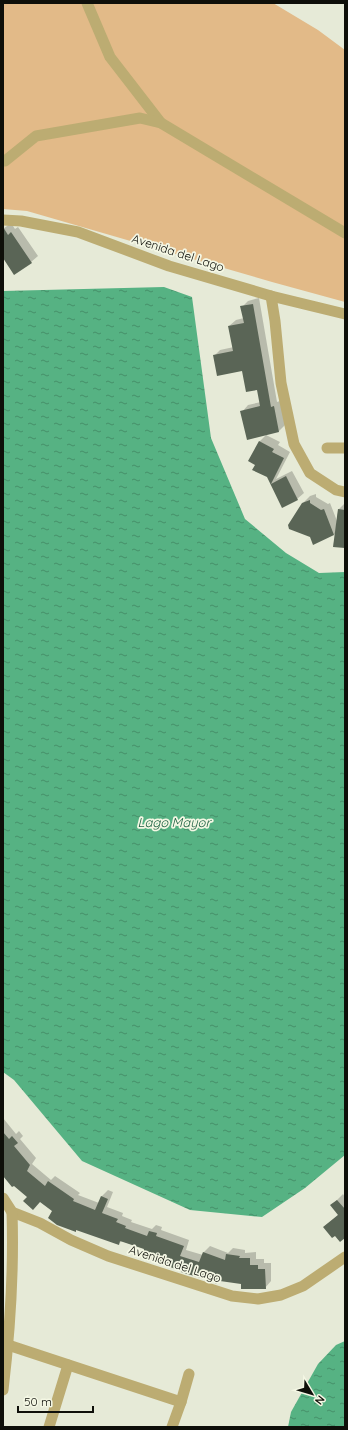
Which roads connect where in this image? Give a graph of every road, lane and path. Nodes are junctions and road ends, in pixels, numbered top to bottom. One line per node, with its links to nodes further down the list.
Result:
1 (87, 3): 2 (street)
2 (161, 123): 3 (street); 5 (street)
3 (3, 160)
4 (3, 220): 6 (street, Avenida del Lago)
5 (345, 233)
6 (271, 296): 7 (street, Avenida del Lago); 10 (street)
7 (345, 314)
8 (327, 448): 9 (street)
9 (345, 448)
10 (345, 492)
11 (3, 1198): 12 (street)
12 (12, 1212): 13 (street, Avenida del Lago); 14 (street)
13 (345, 1257)
14 (8, 1345): 15 (street); 17 (street)
15 (68, 1365): 18 (street); 19 (street)
16 (189, 1374): 18 (street)
17 (3, 1390)
18 (181, 1402): 20 (street)
19 (48, 1427)
20 (172, 1427)

